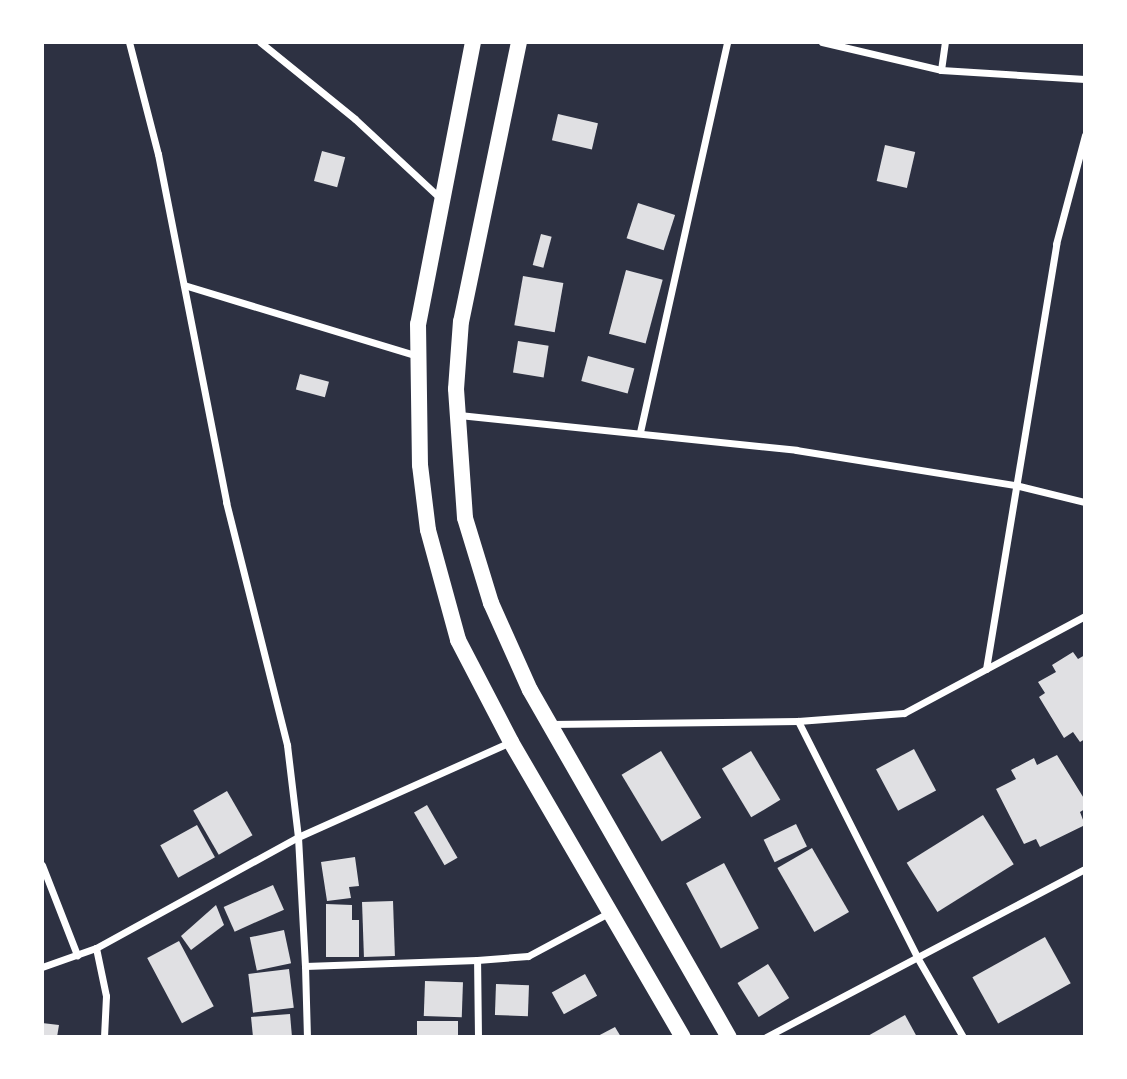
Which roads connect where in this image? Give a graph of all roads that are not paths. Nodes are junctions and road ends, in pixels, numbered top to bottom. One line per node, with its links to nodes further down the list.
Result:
1 (129, 42): 12 (street)
2 (260, 42): 11 (street)
3 (473, 42): 11 (main road)
4 (519, 42): 14 (main road)
5 (726, 42): 15 (street)
6 (822, 42): 8 (street)
7 (945, 42): 8 (street)
8 (941, 70): 9 (street)
9 (1085, 79)
10 (1085, 135): 16 (street)
11 (441, 198): 13 (main road)
12 (184, 285): 13 (street); 23 (street)
13 (418, 356): 22 (main road)
14 (457, 415): 15 (street); 21 (main road)
15 (639, 432): 16 (street)
16 (1016, 485): 17 (street); 19 (street)
17 (1085, 502)
18 (1085, 616): 19 (street)
19 (986, 669): 20 (street)
20 (799, 720): 21 (street); 29 (street)
21 (549, 724): 37 (main road)
22 (511, 742): 23 (street); 26 (main road)
23 (298, 837): 27 (street); 31 (street)
24 (42, 865): 28 (street)
25 (1085, 869): 29 (street)
26 (610, 912): 30 (street); 36 (main road)
27 (96, 948): 28 (street); 33 (street)
28 (77, 954): 32 (street)
29 (917, 957): 38 (street); 39 (street)
30 (477, 960): 31 (street); 35 (street)
31 (305, 966): 34 (street)
32 (42, 967)
33 (104, 1037)
34 (307, 1037)
35 (478, 1037)
36 (683, 1037)
37 (729, 1037)
38 (766, 1037)
39 (963, 1037)

